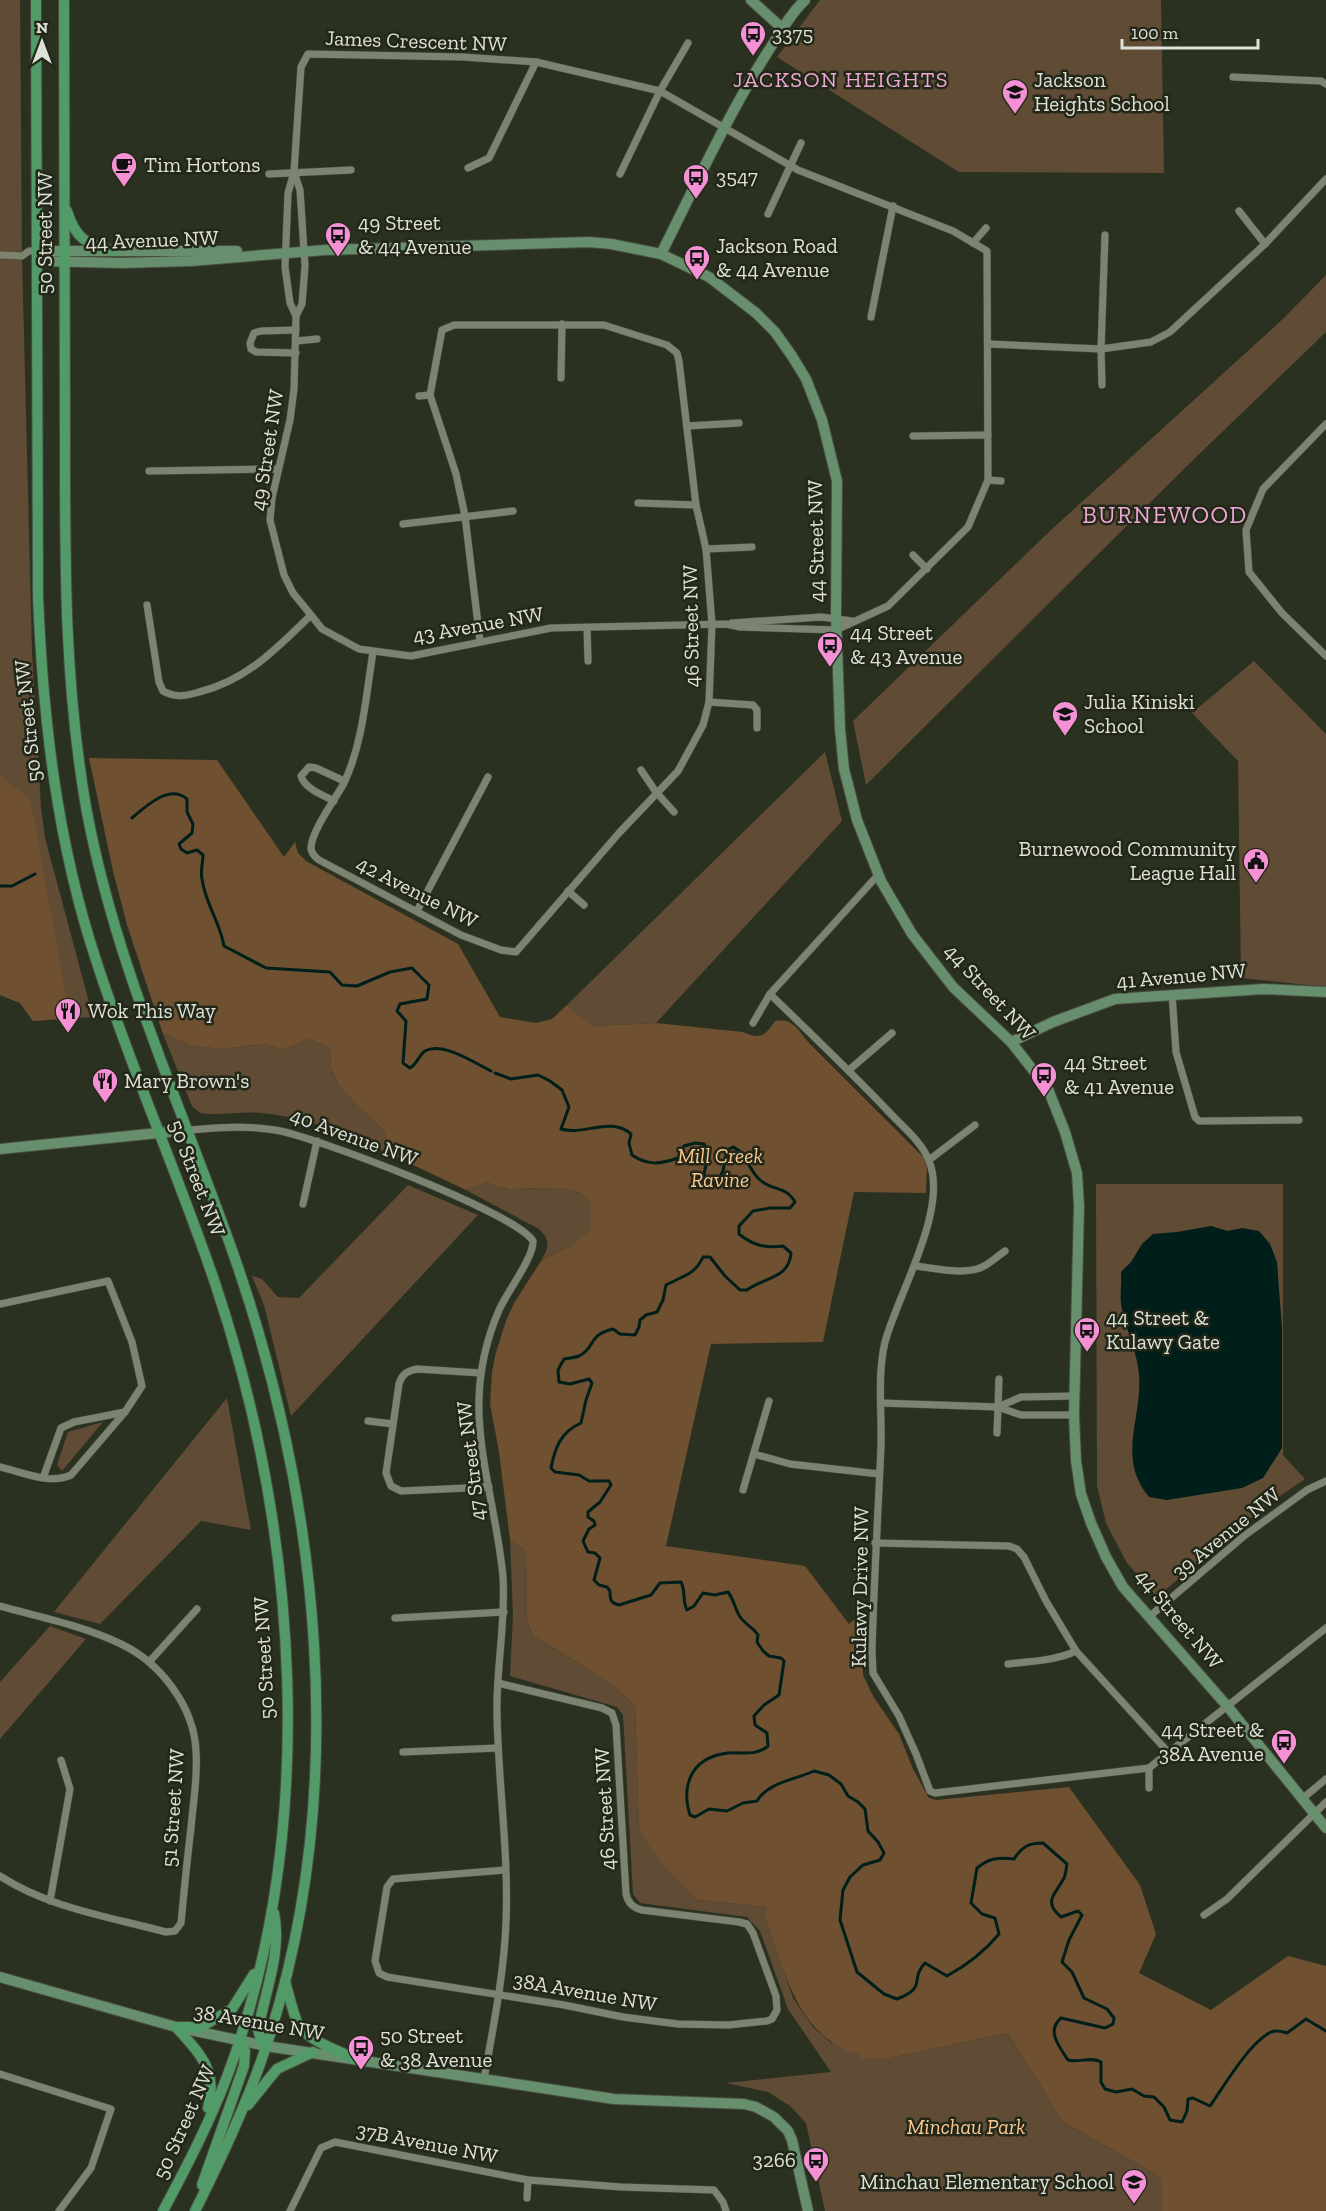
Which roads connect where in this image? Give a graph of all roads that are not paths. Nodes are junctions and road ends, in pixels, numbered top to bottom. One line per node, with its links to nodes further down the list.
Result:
1 (36, 0): 33 (main road, 50 Street NW)
2 (64, 0): 20 (main road, 50 Street NW)
3 (751, 0): 5 (street)
4 (805, 0): 5 (street)
5 (783, 28): 11 (street)
6 (688, 43): 10 (street)
7 (536, 62): 10 (street, James Crescent NW); 14 (street, James Crescent NW); 16 (street, James Crescent NW)
8 (1233, 77): 9 (street)
9 (1326, 84)
10 (660, 91): 11 (street, James Crescent NW); 18 (street)
11 (724, 128): 13 (street, James Crescent NW); 31 (street)
12 (801, 142): 13 (street)
13 (791, 166): 21 (street, James Crescent NW); 23 (street)
14 (468, 168)
15 (351, 170): 16 (street)
16 (294, 172): 17 (street); 29 (street, James Crescent NW); 30 (street, James Crescent NW)
17 (269, 174)
18 (620, 174)
19 (1326, 179): 27 (street)
20 (64, 201): 28 (main road); 34 (main road, 50 Street NW)
21 (893, 206): 26 (street, James Crescent NW); 36 (street)
22 (1239, 211): 27 (street)
23 (768, 214)
24 (986, 228): 26 (street)
25 (1105, 235): 42 (street)
26 (973, 243): 41 (street)
27 (1265, 244): 42 (street)
28 (113, 251): 30 (street, 44 Avenue NW); 34 (street, 44 Avenue NW)
29 (302, 251): 30 (street, 44 Avenue NW); 31 (street, 44 Avenue NW); 35 (street, 49 Street NW)
30 (285, 252): 34 (street, 44 Avenue NW); 35 (street, 49 Street NW)
31 (661, 254): 68 (street, 44 Street NW)
32 (0, 255): 33 (street, 44 Avenue NW)
33 (37, 256): 34 (street, 44 Avenue NW); 101 (main road, 50 Street NW)
34 (64, 257): 100 (main road, 50 Street NW)
35 (296, 315): 38 (street, 49 Street NW)
36 (871, 317)
37 (562, 324): 44 (street); 46 (street); 50 (street, 46 Street NW)
38 (296, 330): 40 (street, 49 Street NW); 43 (street)
39 (317, 339): 40 (street)
40 (296, 341): 43 (street, 49 Street NW)
41 (988, 344): 42 (street); 51 (street)
42 (1101, 349): 45 (street)
43 (296, 353): 53 (street, 49 Street NW)
44 (561, 378)
45 (1102, 386)
46 (430, 395): 47 (street); 60 (street)
47 (419, 396)
48 (739, 423): 50 (street)
49 (1326, 424): 76 (street)
50 (687, 426): 58 (street, 46 Street NW)
51 (988, 435): 52 (street); 55 (street)
52 (913, 436)
53 (277, 469): 54 (street); 67 (street, 49 Street NW)
54 (149, 471)
55 (988, 480): 56 (street); 65 (street)
56 (1001, 481)
57 (638, 503): 58 (street)
58 (696, 505): 63 (street, 46 Street NW)
59 (513, 511): 60 (street)
60 (465, 516): 61 (street); 74 (street)
61 (404, 525)
62 (752, 547): 63 (street, 46 Street NW)
63 (706, 549): 70 (street, 46 Street NW)
64 (913, 555): 65 (street)
65 (927, 569): 69 (street)
66 (147, 605): 67 (street)
67 (311, 615): 75 (street, 43 Avenue NW)
68 (836, 617): 69 (street, 43 Avenue NW); 71 (street, 43 Avenue NW); 73 (street, 44 Street NW)
69 (852, 621): 73 (street)
70 (712, 624): 71 (street, 43 Avenue NW); 72 (street, 43 Avenue NW); 78 (street, 46 Street NW)
71 (726, 624): 73 (street, 43 Avenue NW)
72 (587, 628): 74 (street, 43 Avenue NW); 77 (street)
73 (836, 630): 86 (street, 44 Street NW)
74 (480, 641): 75 (street, 43 Avenue NW)
75 (373, 652): 82 (street)
76 (1326, 656)
77 (588, 661)
78 (709, 702): 79 (street, 46 Street NW); 83 (street, 46 Street NW)
79 (757, 728)
80 (641, 770): 83 (street)
81 (488, 777): 89 (street)
82 (344, 781): 84 (street); 84 (street)
83 (656, 792): 85 (street); 87 (street, 46 Street NW)
84 (334, 801): 89 (street, 42 Avenue NW)
85 (674, 812)
86 (878, 875): 92 (street); 96 (street, 44 Street NW)
87 (568, 891): 88 (street); 90 (street, 46 Street NW)
88 (584, 905)
89 (417, 911): 90 (street, 42 Avenue NW)
90 (516, 952)
91 (1326, 992): 93 (street, 41 Avenue NW)
92 (770, 993): 94 (street); 97 (street)
93 (1172, 994): 96 (street, 41 Avenue NW); 98 (street)
94 (753, 1023)
95 (892, 1033): 97 (street)
96 (1011, 1042): 112 (street, 44 Street NW)
97 (849, 1070): 104 (street)
98 (1299, 1120)
99 (975, 1125): 104 (street)
100 (188, 1130): 101 (street, 40 Avenue NW); 102 (street, 40 Avenue NW); 158 (main road, 50 Street NW)
101 (158, 1131): 103 (street, 40 Avenue NW); 154 (main road, 50 Street NW)
102 (317, 1141): 105 (street); 106 (street, 40 Avenue NW)
103 (0, 1149)
104 (929, 1160): 108 (street, Kulawy Drive NW)
105 (303, 1204)
106 (534, 1245): 110 (street, 47 Street NW)
107 (1005, 1251): 108 (street)
108 (915, 1266): 114 (street, Kulawy Drive NW)
109 (0, 1304): 116 (street)
110 (481, 1373): 119 (street); 126 (street, 47 Street NW)
111 (999, 1379): 115 (street)
112 (1075, 1396): 115 (street); 117 (street, 44 Street NW)
113 (770, 1401): 121 (street)
114 (881, 1403): 115 (street); 123 (street, Kulawy Drive NW)
115 (998, 1407): 117 (street); 120 (street)
116 (125, 1412): 124 (street); 124 (street)
117 (1074, 1415): 132 (street, 44 Street NW)
118 (368, 1421): 119 (street)
119 (393, 1424): 126 (street)
120 (997, 1432)
121 (754, 1454): 123 (street); 127 (street)
122 (0, 1467): 124 (street)
123 (879, 1474): 128 (street, Kulawy Drive NW)
124 (43, 1478)
125 (1326, 1481): 132 (street, 39 Avenue NW)
126 (489, 1487): 131 (street, 47 Street NW)
127 (743, 1490)
128 (875, 1543): 135 (street); 144 (street, Kulawy Drive NW)
129 (0, 1606): 136 (street)
130 (197, 1609): 136 (street)
131 (504, 1612): 133 (street); 138 (street, 47 Street NW)
132 (1150, 1616): 139 (street, 44 Street NW)
133 (395, 1618)
134 (1326, 1628): 139 (street)
135 (1076, 1651): 137 (street); 142 (street)
136 (149, 1662): 153 (street, 51 Street NW)
137 (1008, 1664)
138 (498, 1683): 140 (street, 47 Street NW); 160 (street, 46 Street NW)
139 (1228, 1707): 142 (street); 147 (street, 44 Street NW)
140 (498, 1748): 141 (street); 151 (street, 47 Street NW)
141 (403, 1752)
142 (1168, 1752): 144 (street)
143 (61, 1760): 153 (street)
144 (1149, 1768): 146 (street)
145 (1326, 1779): 147 (street)
146 (1149, 1788)
147 (1302, 1799): 149 (street, 44 Street NW)
148 (1326, 1802): 149 (street)
149 (1313, 1813): 150 (street, 44 Street NW); 155 (street)
150 (1326, 1828)
151 (505, 1870): 159 (street, 47 Street NW); 159 (street, 38A Avenue NW)
152 (0, 1876): 153 (street)
153 (50, 1901)
154 (273, 1909): 156 (main road, 50 Street NW); 163 (main road)
155 (1204, 1916)
156 (260, 1964): 161 (main road); 162 (main road, 50 Street NW)
157 (0, 1977): 161 (street, 38 Avenue NW)
158 (285, 1981): 163 (main road, 50 Street NW); 165 (main road)
159 (498, 1994): 160 (street, 38A Avenue NW); 167 (street, 47 Street NW)
160 (778, 2006)
161 (176, 2027): 162 (street, 38 Avenue NW); 169 (main road)
162 (239, 2041): 163 (street, 38 Avenue NW); 169 (main road, 50 Street NW); 174 (main road)
163 (266, 2046): 164 (street, 38 Avenue NW); 168 (main road, 50 Street NW)
164 (313, 2052): 165 (street, 38 Avenue NW); 168 (main road)
165 (355, 2059): 167 (street, 38 Avenue NW)
166 (0, 2074): 172 (street)
167 (484, 2079): 177 (street, 38 Avenue NW)
168 (239, 2117): 174 (main road, 50 Street NW)
169 (199, 2142): 173 (main road, 50 Street NW)
170 (528, 2180): 171 (street); 175 (street, 37B Avenue NW); 176 (street, 37B Avenue NW)
171 (527, 2198)
172 (59, 2211)
173 (164, 2211)
174 (195, 2211)
175 (290, 2211)
176 (726, 2211)
177 (808, 2211)

